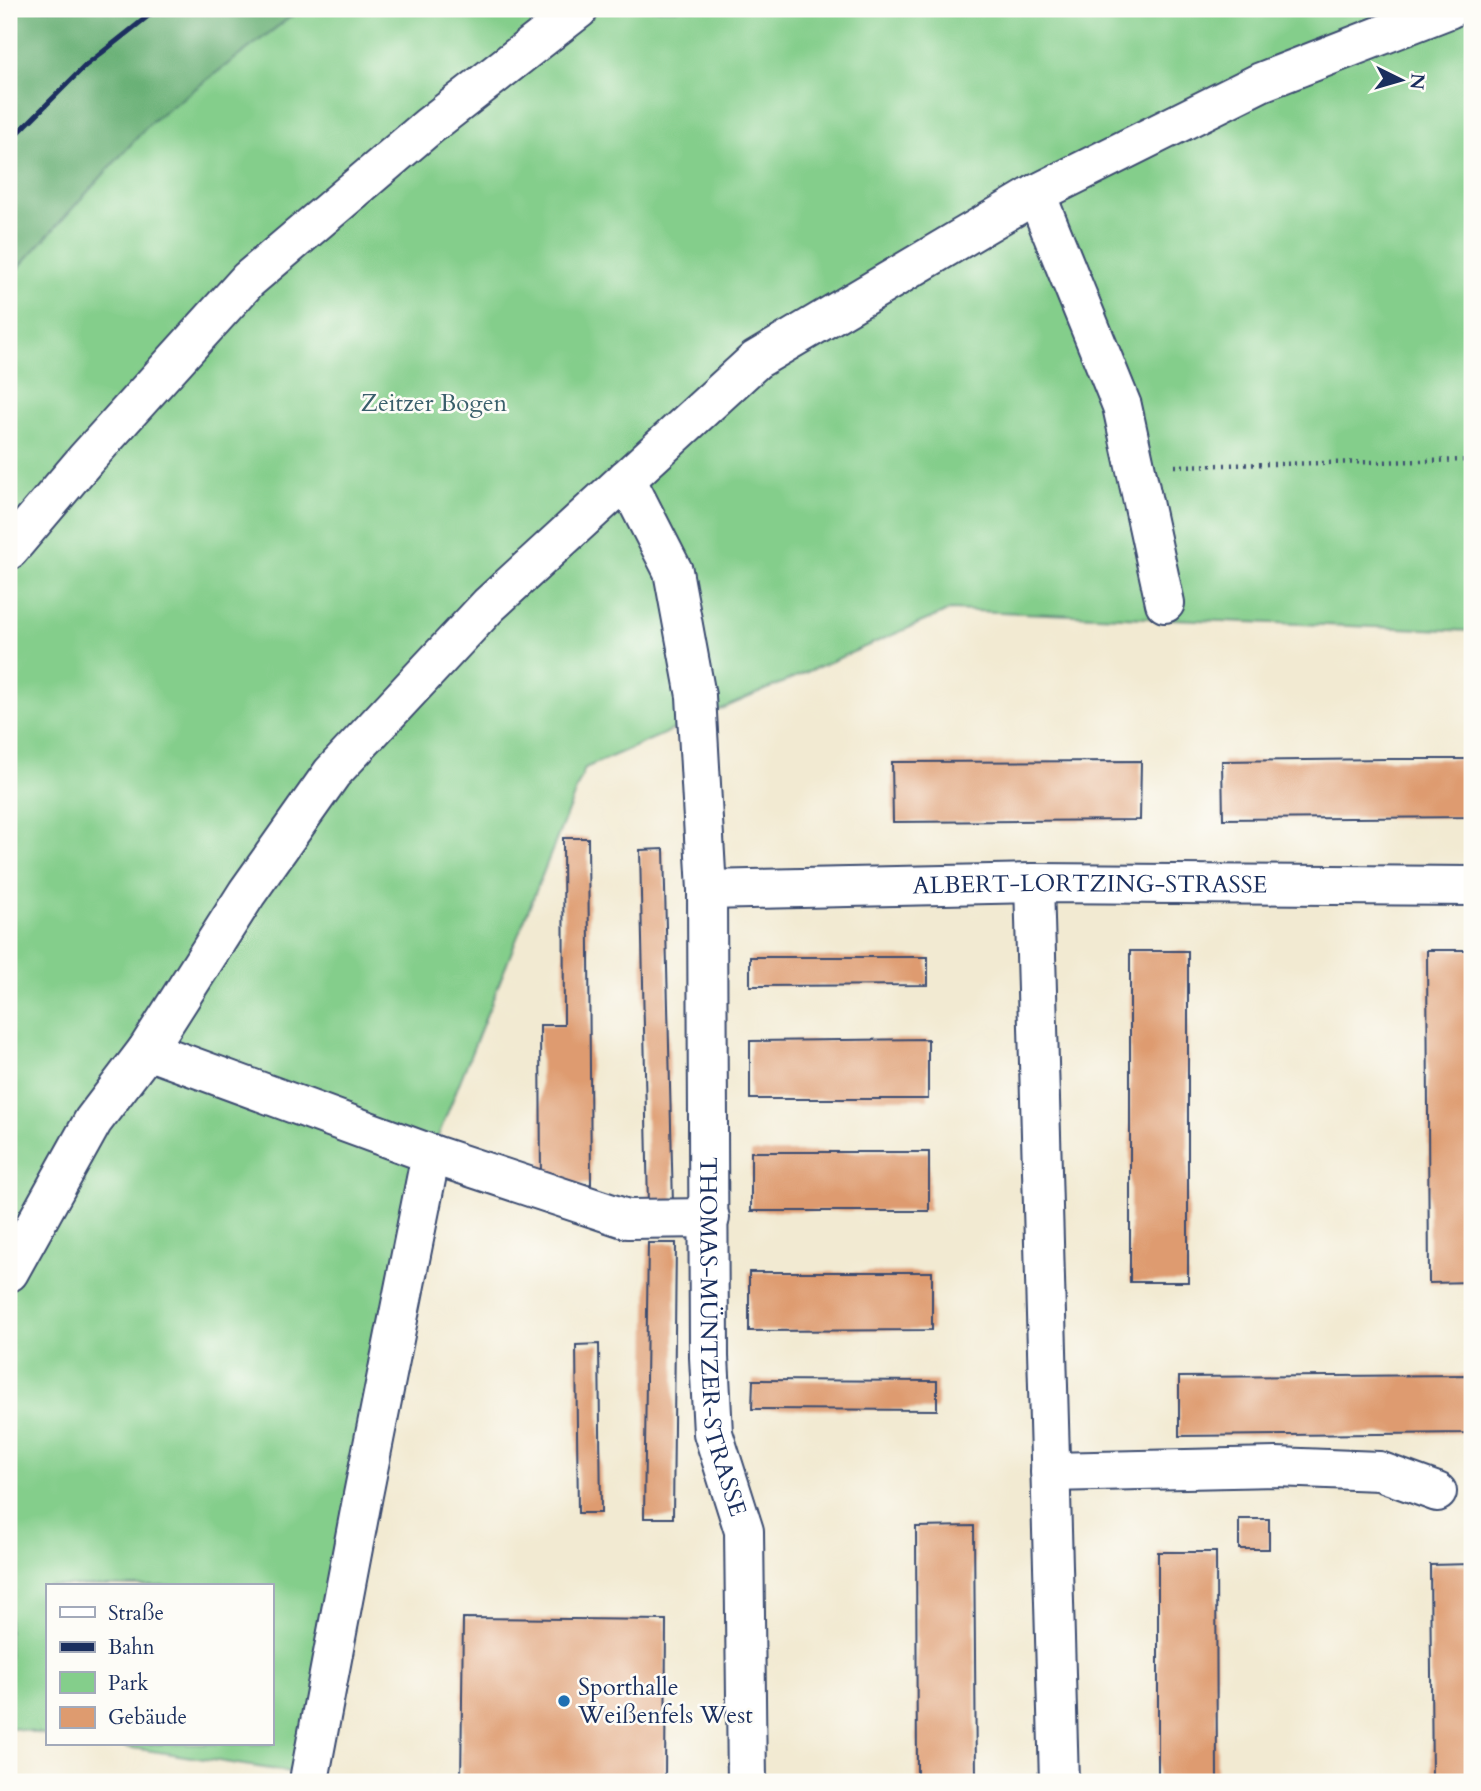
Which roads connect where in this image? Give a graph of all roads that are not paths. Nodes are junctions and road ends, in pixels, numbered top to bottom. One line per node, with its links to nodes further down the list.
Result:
1 (579, 9): 5 (street)
2 (1449, 9): 3 (street)
3 (1036, 194): 4 (street); 6 (street)
4 (626, 480): 9 (street, THOMAS-MÜNTZER-STRASSE); 10 (street)
5 (9, 550)
6 (1166, 603)
7 (1034, 883): 8 (street, ALBERT-LORTZING-STRASSE); 9 (street, ALBERT-LORTZING-STRASSE); 14 (street)
8 (1472, 886)
9 (707, 890): 12 (street, THOMAS-MÜNTZER-STRASSE)
10 (147, 1050): 11 (street); 13 (street)
11 (431, 1154): 12 (street); 16 (street)
12 (710, 1218): 17 (street, THOMAS-MÜNTZER-STRASSE)
13 (9, 1272)
14 (1050, 1472): 15 (street); 18 (street)
15 (1437, 1492)
16 (310, 1775)
17 (747, 1782)
18 (1059, 1782)

